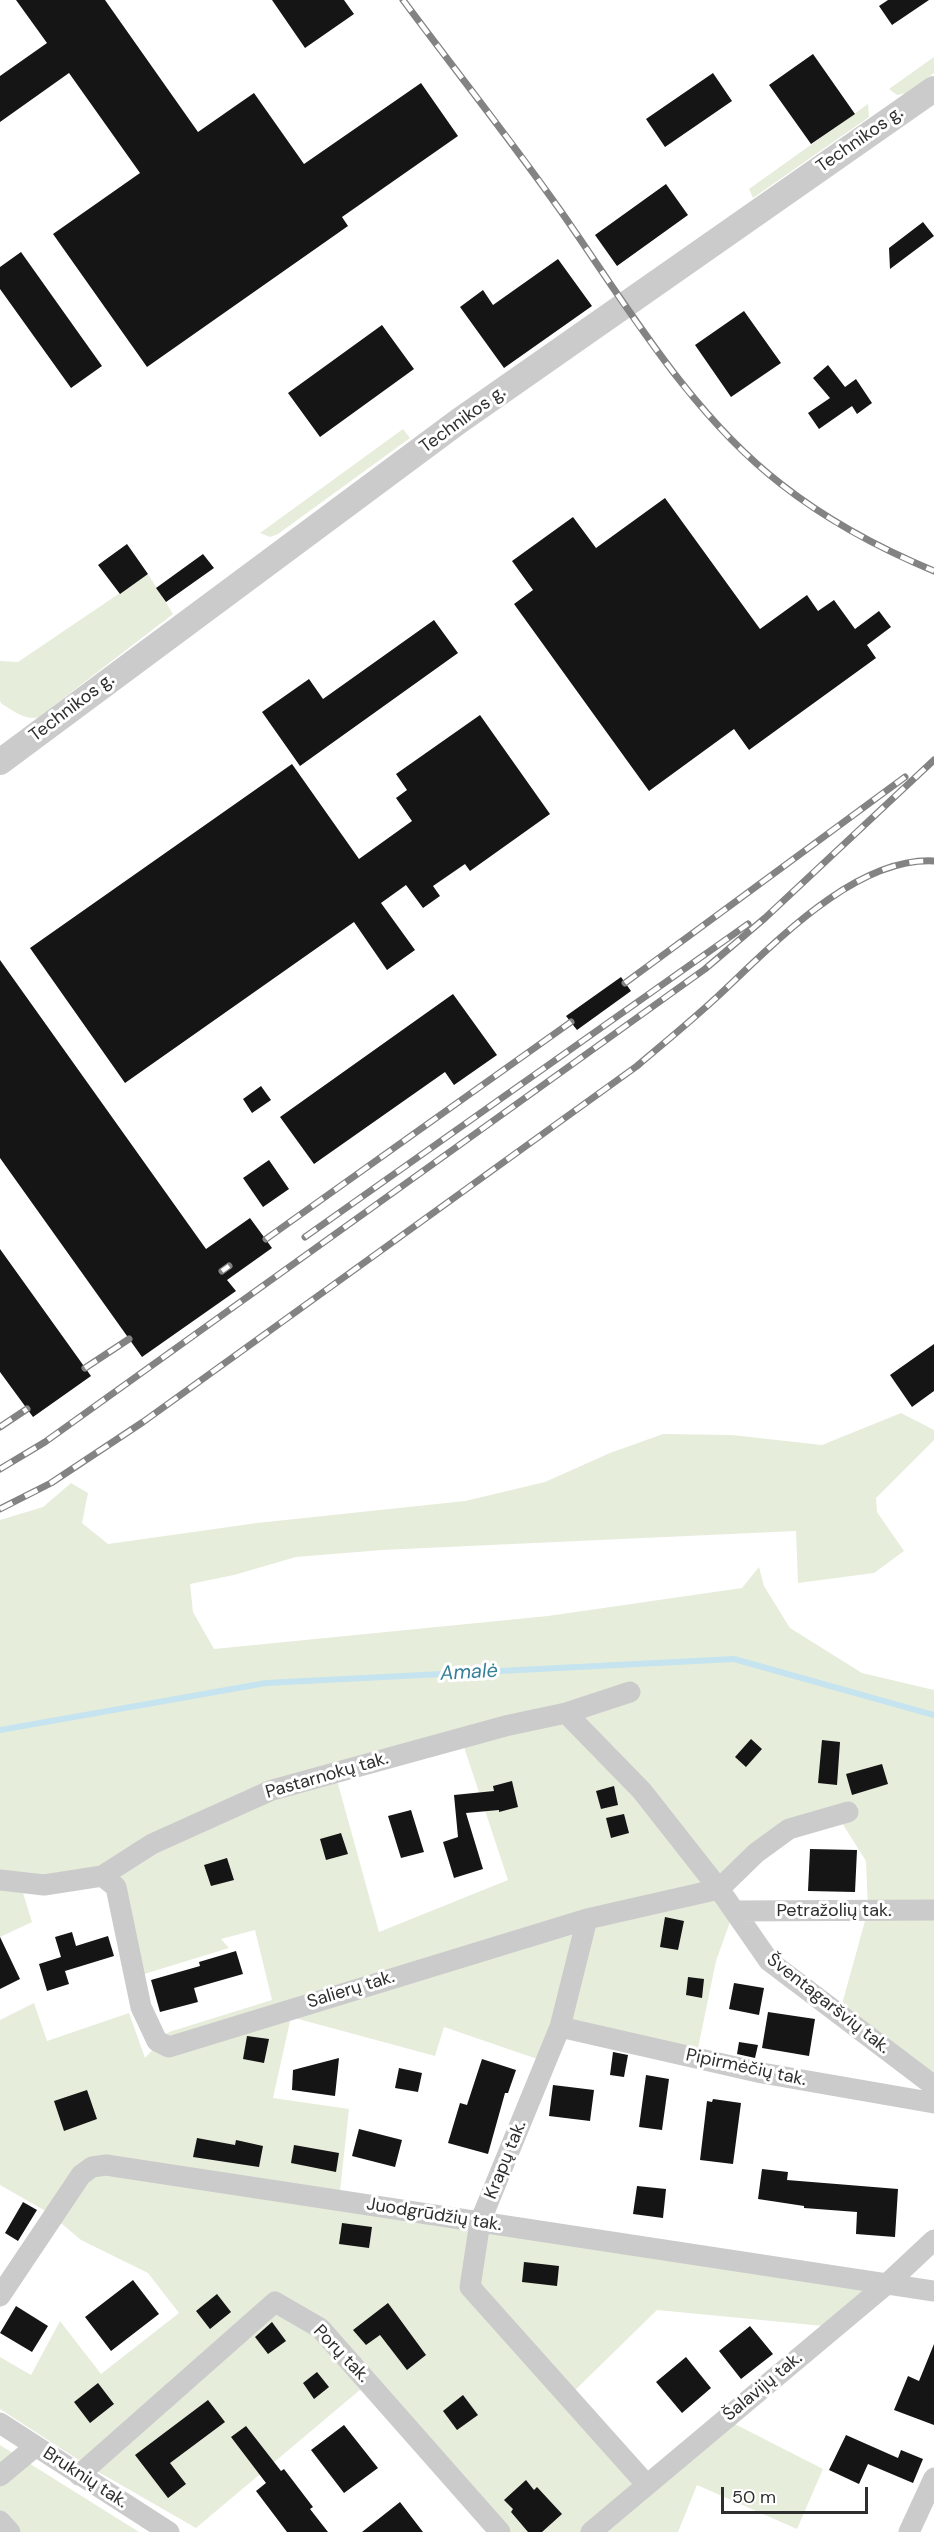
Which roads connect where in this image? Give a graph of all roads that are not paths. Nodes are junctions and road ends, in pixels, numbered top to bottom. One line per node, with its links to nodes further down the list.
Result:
1 (934, 89): 2 (street, Technikos g.)
2 (0, 762)
3 (630, 1692): 4 (street, Pastarnokų tak.)
4 (566, 1713): 6 (street, Pastarnokų tak.); 8 (street, Šventagaršvių tak.)
5 (848, 1812): 8 (street)
6 (102, 1876): 7 (street, Pastarnokų tak.); 11 (street, Salierų tak.)
7 (0, 1880)
8 (718, 1889): 10 (street, Šventagaršvių tak.); 11 (street, Salierų tak.)
9 (934, 1910): 10 (street, Petražolių tak.)
10 (734, 1911): 13 (street, Šventagaršvių tak.)
11 (587, 1919): 12 (street, Krapų tak.)
12 (560, 2027): 14 (street, Pipirmėčių tak.); 15 (street, Krapų tak.)
13 (934, 2086)
14 (934, 2103)
15 (480, 2222): 17 (street, Juodgrūdžių tak.); 19 (street, Juodgrūdžių tak.); 25 (street, Krapų tak.)
16 (934, 2240): 17 (street, Šalavijų tak.)
17 (888, 2283): 18 (street, Juodgrūdžių tak.); 25 (street, Šalavijų tak.)
18 (934, 2291)
19 (0, 2296)
20 (0, 2423): 21 (street, Bruknių tak.)
21 (36, 2446): 22 (street, Bruknių tak.); 23 (street)
22 (79, 2475): 28 (street, Bruknių tak.); 29 (street, Porų tak.)
23 (0, 2476)
24 (934, 2478): 31 (street)
25 (647, 2485): 30 (street, Šalavijų tak.)
26 (0, 2521): 27 (street)
27 (10, 2532)
28 (169, 2532)
29 (500, 2532)
30 (591, 2532)
31 (909, 2532)

